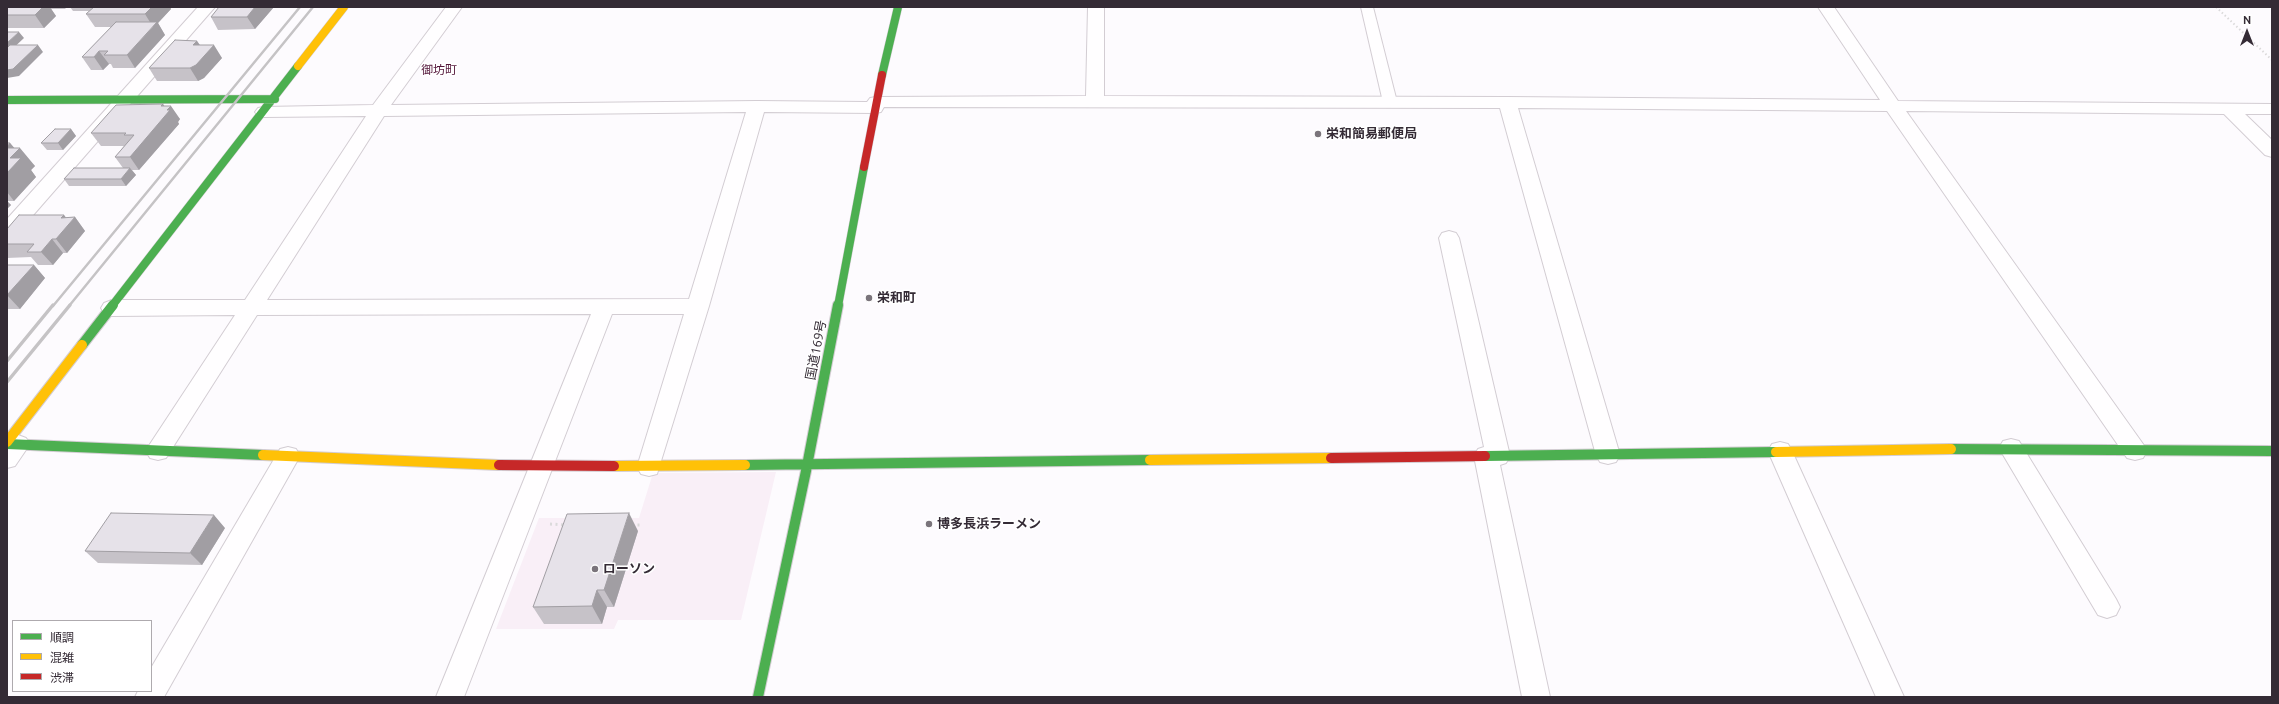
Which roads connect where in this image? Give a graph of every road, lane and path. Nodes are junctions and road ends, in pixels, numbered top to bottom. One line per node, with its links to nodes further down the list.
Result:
1 (207, 7): 11 (street)
2 (344, 7): 17 (main road)
3 (454, 7): 21 (street)
4 (898, 7): 15 (main road, 国道169号)
5 (1096, 7): 12 (street)
6 (1367, 7): 13 (lane)
7 (1826, 7): 16 (street)
8 (2216, 7): 9 (path)
9 (2272, 60)
10 (7, 100): 11 (main road)
11 (124, 100): 17 (main road); 23 (street)
12 (1095, 101): 13 (street); 15 (street)
13 (1390, 102): 14 (street)
14 (1507, 102): 16 (street); 35 (street)
15 (875, 105): 18 (street); 38 (main road, 国道169号)
16 (1892, 105): 19 (street); 32 (street)
17 (269, 106): 21 (street); 28 (main road)
18 (757, 106): 21 (street); 26 (street)
19 (2228, 108): 20 (street); 22 (street)
20 (2272, 109)
21 (378, 111): 27 (street)
22 (2272, 151)
23 (7, 232)
24 (1449, 238): 37 (street)
25 (605, 305): 26 (street); 27 (street); 39 (street)
26 (698, 306): 40 (street)
27 (251, 307): 28 (street); 31 (street)
28 (112, 308): 29 (main road)
29 (10, 447): 31 (main road)
30 (2011, 448): 32 (main road); 34 (main road); 43 (street)
31 (158, 450): 36 (main road)
32 (2135, 450): 33 (main road)
33 (2272, 451)
34 (1780, 452): 35 (main road); 48 (street)
35 (1608, 455): 37 (main road)
36 (288, 456): 39 (main road); 44 (street)
37 (1492, 456): 38 (main road); 47 (street)
38 (807, 465): 40 (main road); 46 (main road, 国道169号)
39 (542, 467): 40 (main road); 45 (street)
40 (650, 467)
41 (628, 525): 42 (path)
42 (643, 525)
43 (2107, 607)
44 (150, 697)
45 (450, 697)
46 (758, 697)
47 (1536, 697)
48 (1890, 697)

